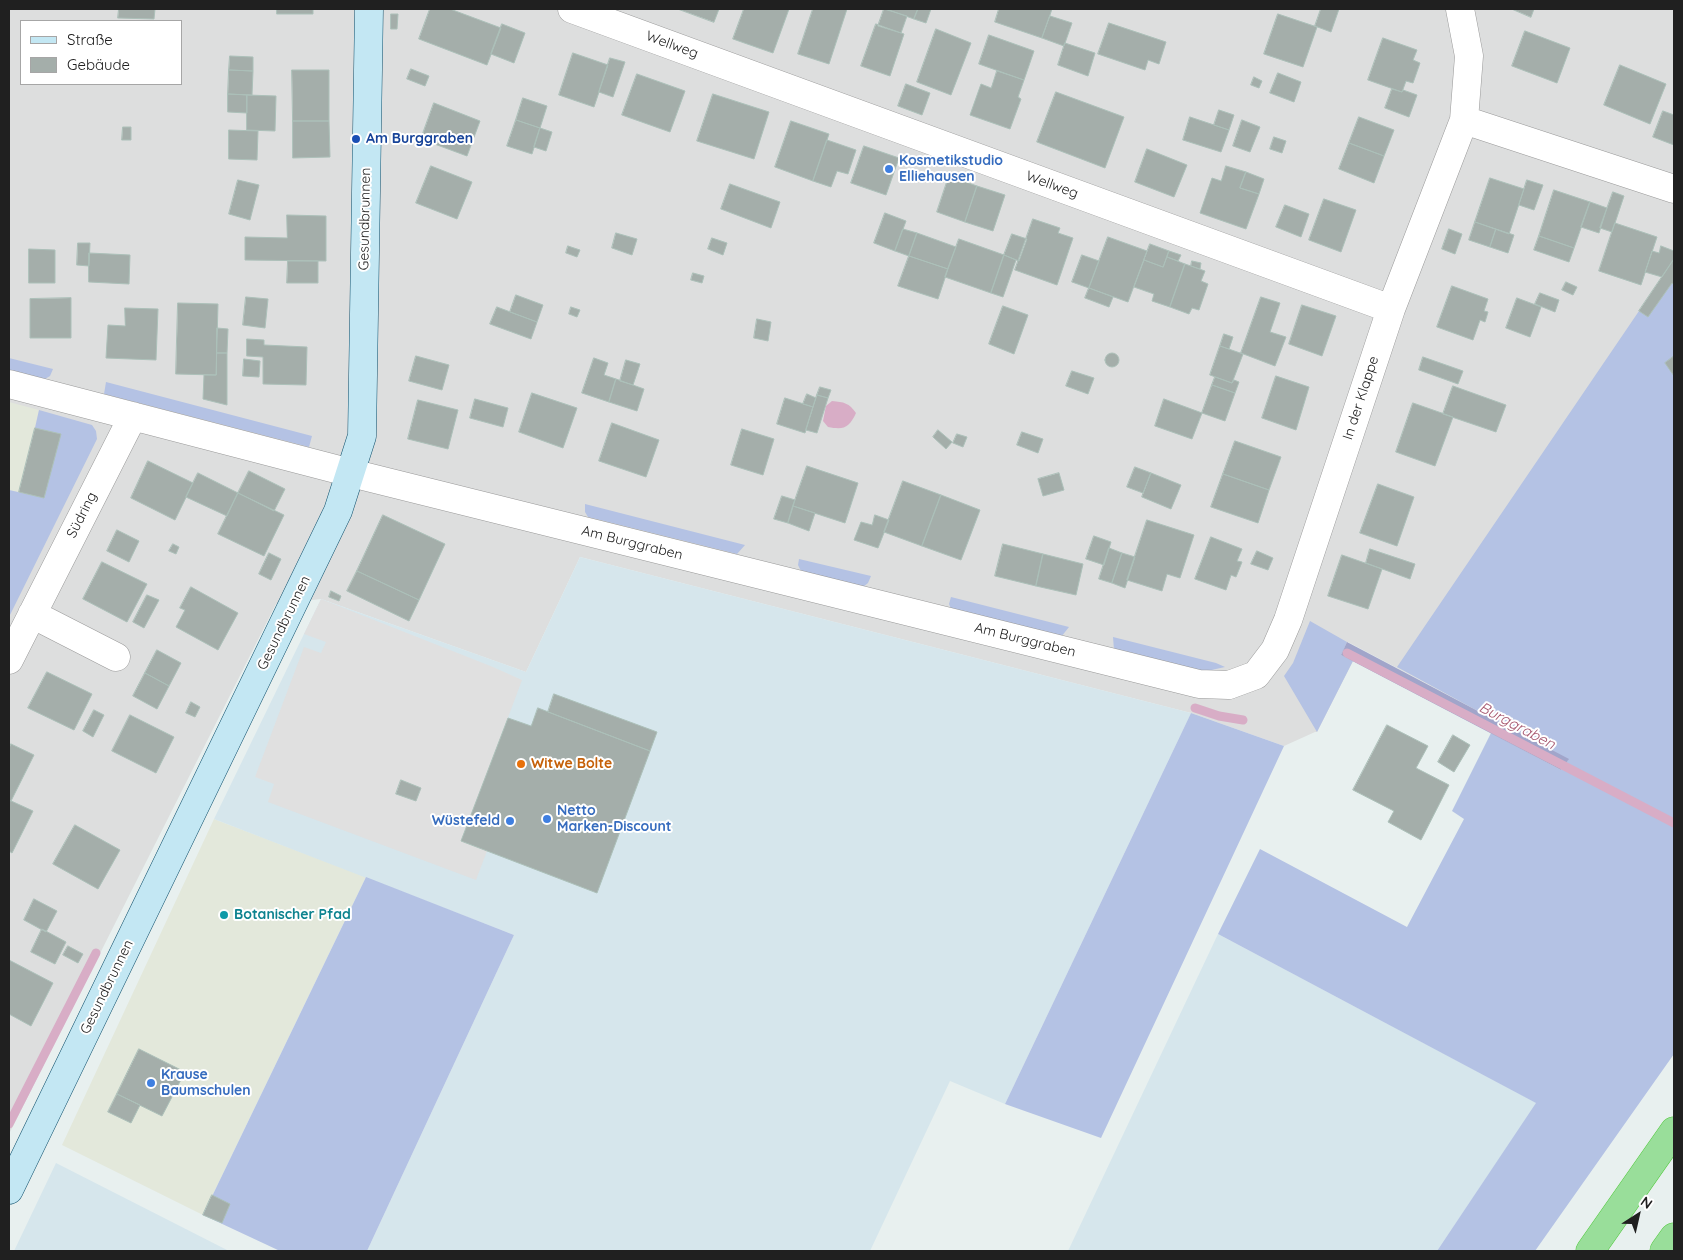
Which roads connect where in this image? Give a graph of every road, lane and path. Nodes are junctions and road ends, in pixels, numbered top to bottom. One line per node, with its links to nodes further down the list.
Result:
1 (369, 9): 9 (street, Gesundbrunnen)
2 (572, 9): 6 (street, Wellweg)
3 (1460, 9): 4 (street, In der Klappe)
4 (1464, 120): 5 (street); 6 (street, In der Klappe)
5 (1674, 188)
6 (1391, 309): 13 (street, In der Klappe)
7 (9, 384): 8 (street, Am Burggraben)
8 (133, 416): 9 (street, Am Burggraben); 10 (street, Südring)
9 (351, 472): 13 (street, Am Burggraben); 15 (street, Gesundbrunnen)
10 (32, 614): 11 (street); 12 (street, Südring)
11 (116, 657)
12 (9, 660)
13 (1256, 675)
14 (1674, 1131): 17 (highway)
15 (9, 1190)
16 (1674, 1237): 18 (highway)
17 (1590, 1251)
18 (1664, 1251)

